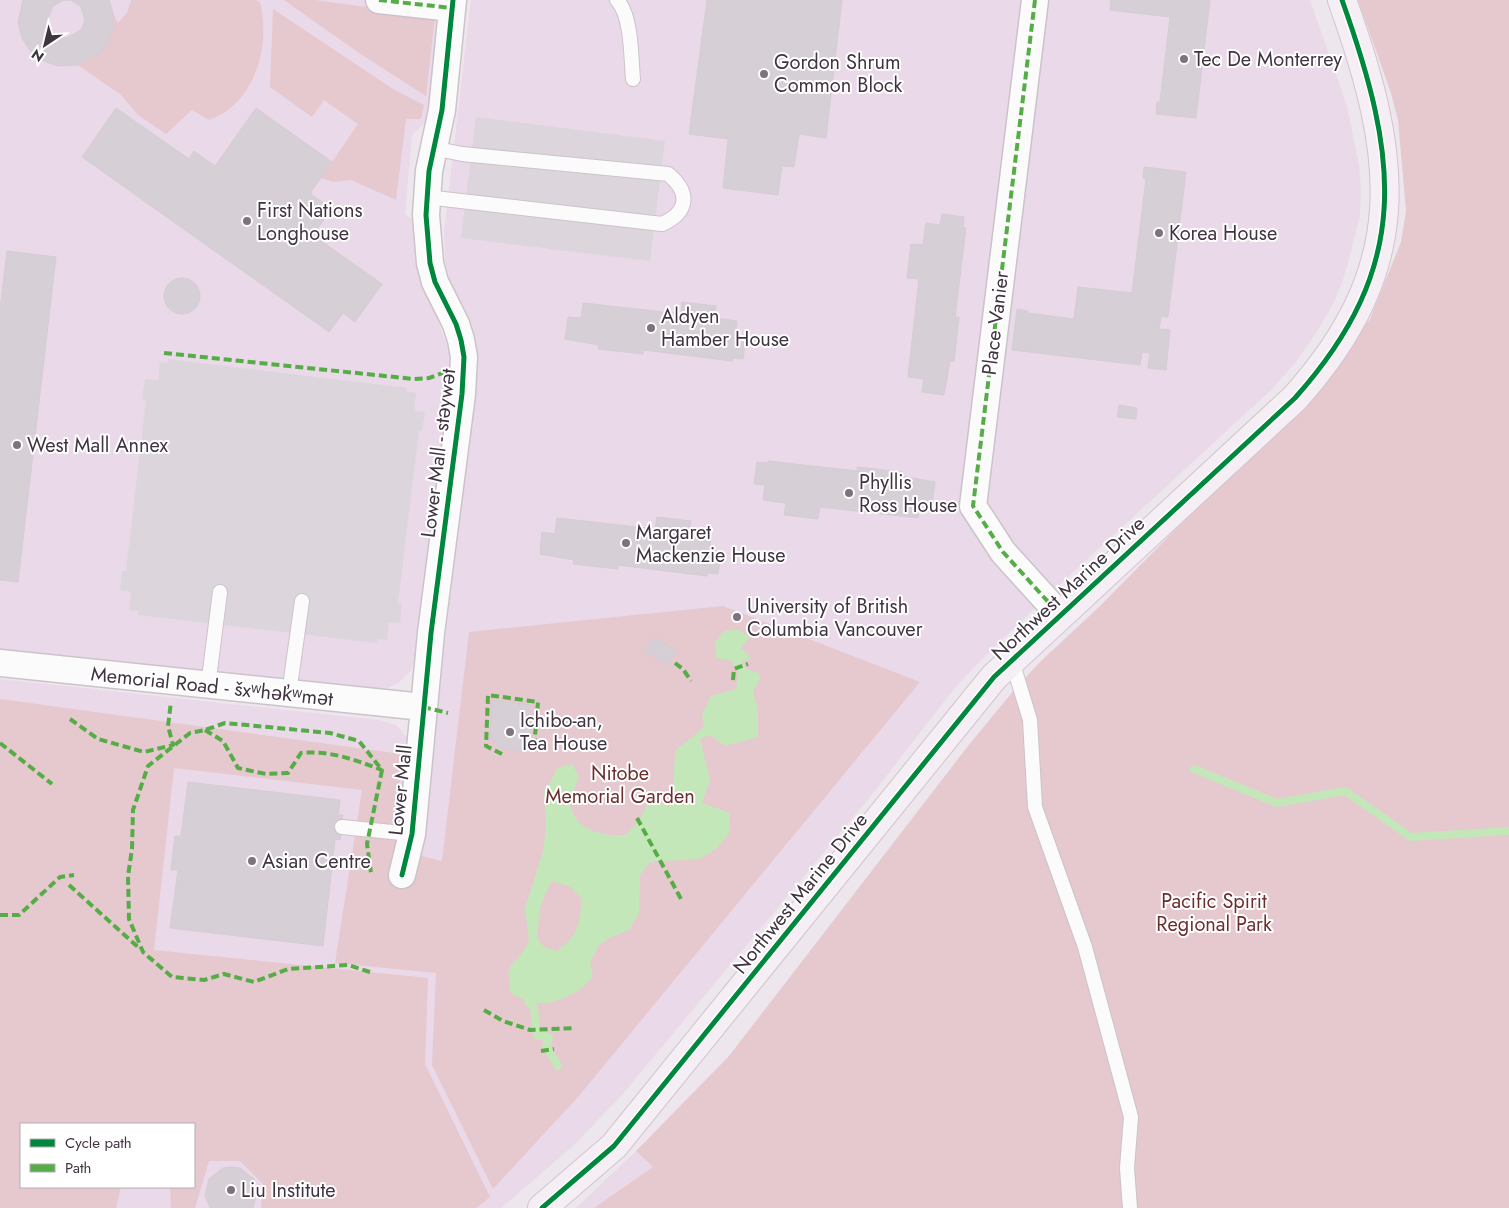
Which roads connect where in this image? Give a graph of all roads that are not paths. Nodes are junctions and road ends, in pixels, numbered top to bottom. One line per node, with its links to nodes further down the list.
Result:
1 (379, 0): 5 (street)
2 (617, 0): 6 (lane)
3 (1034, 0): 11 (street, Place Vanier)
4 (1342, 0): 11 (street, Northwest Marine Drive)
5 (452, 4): 7 (street, Lower Mall - stəywət)
6 (633, 80)
7 (433, 148): 8 (street, Lower Mall - stəywət); 8 (lane)
8 (426, 197): 16 (street, Lower Mall - stəywət)
9 (220, 592): 14 (lane)
10 (302, 601): 15 (lane)
11 (1060, 615): 12 (street, Northwest Marine Drive)
12 (1012, 661): 20 (street, Northwest Marine Drive); 21 (lane)
13 (0, 663): 14 (street, Memorial Road - šxʷhək̓ʷmət)
14 (208, 686): 15 (street, Memorial Road - šxʷhək̓ʷmət)
15 (290, 686): 16 (street, Memorial Road - šxʷhək̓ʷmət)
16 (423, 707): 18 (street, Lower Mall)
17 (342, 827): 18 (lane)
18 (412, 834): 19 (street, Lower Mall)
19 (402, 876)
20 (542, 1208)
21 (1130, 1208)

